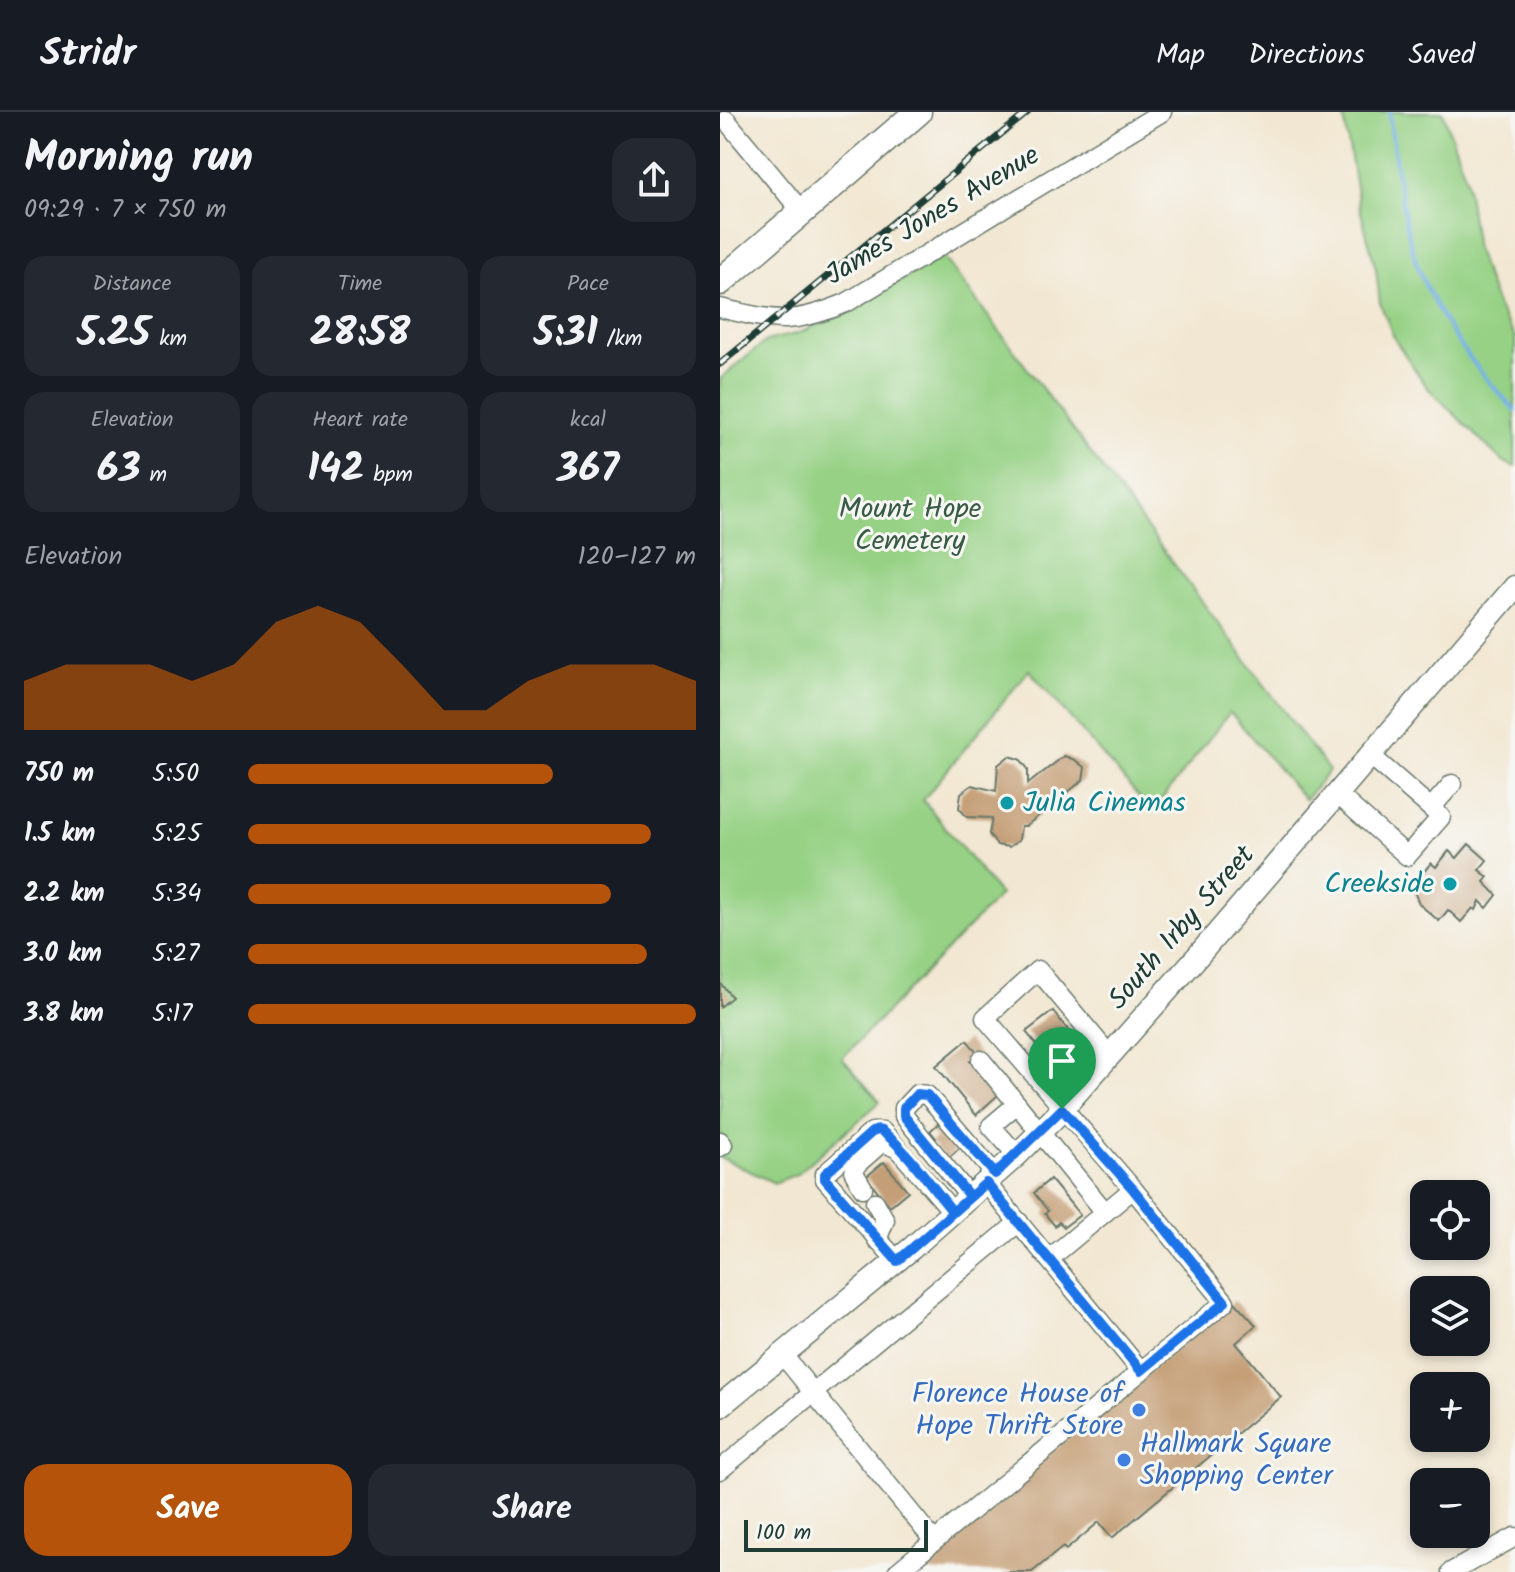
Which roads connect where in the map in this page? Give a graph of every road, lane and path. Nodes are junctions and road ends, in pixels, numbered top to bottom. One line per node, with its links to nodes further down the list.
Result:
1 (918, 112): 4 (highway)
2 (1162, 112): 6 (street, James Jones Avenue)
3 (726, 120): 4 (street)
4 (802, 212): 5 (highway)
5 (720, 282)
6 (720, 308)
7 (1515, 587): 8 (main road, South Irby Street)
8 (1370, 755): 10 (main road, South Irby Street); 11 (street)
9 (1452, 784): 11 (street)
10 (1337, 794): 11 (street); 12 (main road, South Irby Street)
11 (1431, 808)
12 (1110, 1056): 15 (main road, South Irby Street); 15 (street)
13 (981, 1060): 14 (street)
14 (1017, 1104): 16 (street); 20 (street)
15 (1062, 1109): 16 (main road, South Irby Street); 22 (street)
16 (1039, 1132): 20 (main road, South Irby Street); 24 (street)
17 (720, 1141): 18 (street)
18 (720, 1147)
19 (901, 1150): 23 (street); 26 (street); 26 (street)
20 (1017, 1155): 21 (main road, South Irby Street)
21 (984, 1185): 21 (street); 23 (main road, South Irby Street); 25 (street)
22 (1133, 1189): 24 (street); 30 (street)
23 (953, 1212): 28 (main road, South Irby Street)
24 (1105, 1212): 27 (street)
25 (1019, 1222): 27 (street); 31 (street)
26 (877, 1240): 28 (street)
27 (1049, 1259): 30 (street)
28 (897, 1261): 29 (main road, South Irby Street)
29 (782, 1354): 31 (street); 32 (main road, South Irby Street)
30 (1141, 1371): 35 (street)
31 (813, 1393): 33 (street); 35 (street)
32 (720, 1406)
33 (720, 1470)
34 (1515, 1537): 37 (street)
35 (934, 1541): 36 (street)
36 (897, 1572)
37 (1451, 1572)

